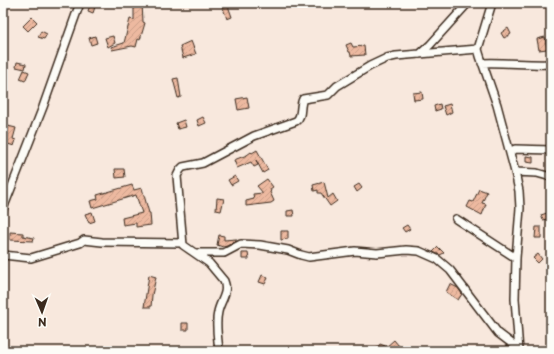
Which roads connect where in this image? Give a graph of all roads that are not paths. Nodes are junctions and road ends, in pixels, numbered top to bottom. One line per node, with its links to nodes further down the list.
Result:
1 (80, 3): 12 (street)
2 (468, 3): 5 (street)
3 (492, 3): 4 (street)
4 (478, 49): 5 (street); 6 (street)
5 (420, 54): 14 (street)
6 (482, 63): 7 (street); 9 (street)
7 (551, 64)
8 (551, 150): 9 (street)
9 (510, 152): 10 (street)
10 (515, 172): 11 (street); 17 (street)
11 (551, 177)
12 (3, 209)
13 (456, 219): 17 (street)
14 (182, 243): 15 (street); 16 (street)
15 (196, 254): 18 (street); 19 (street)
16 (3, 255)
17 (516, 258): 18 (street)
18 (519, 350)
19 (219, 351)

